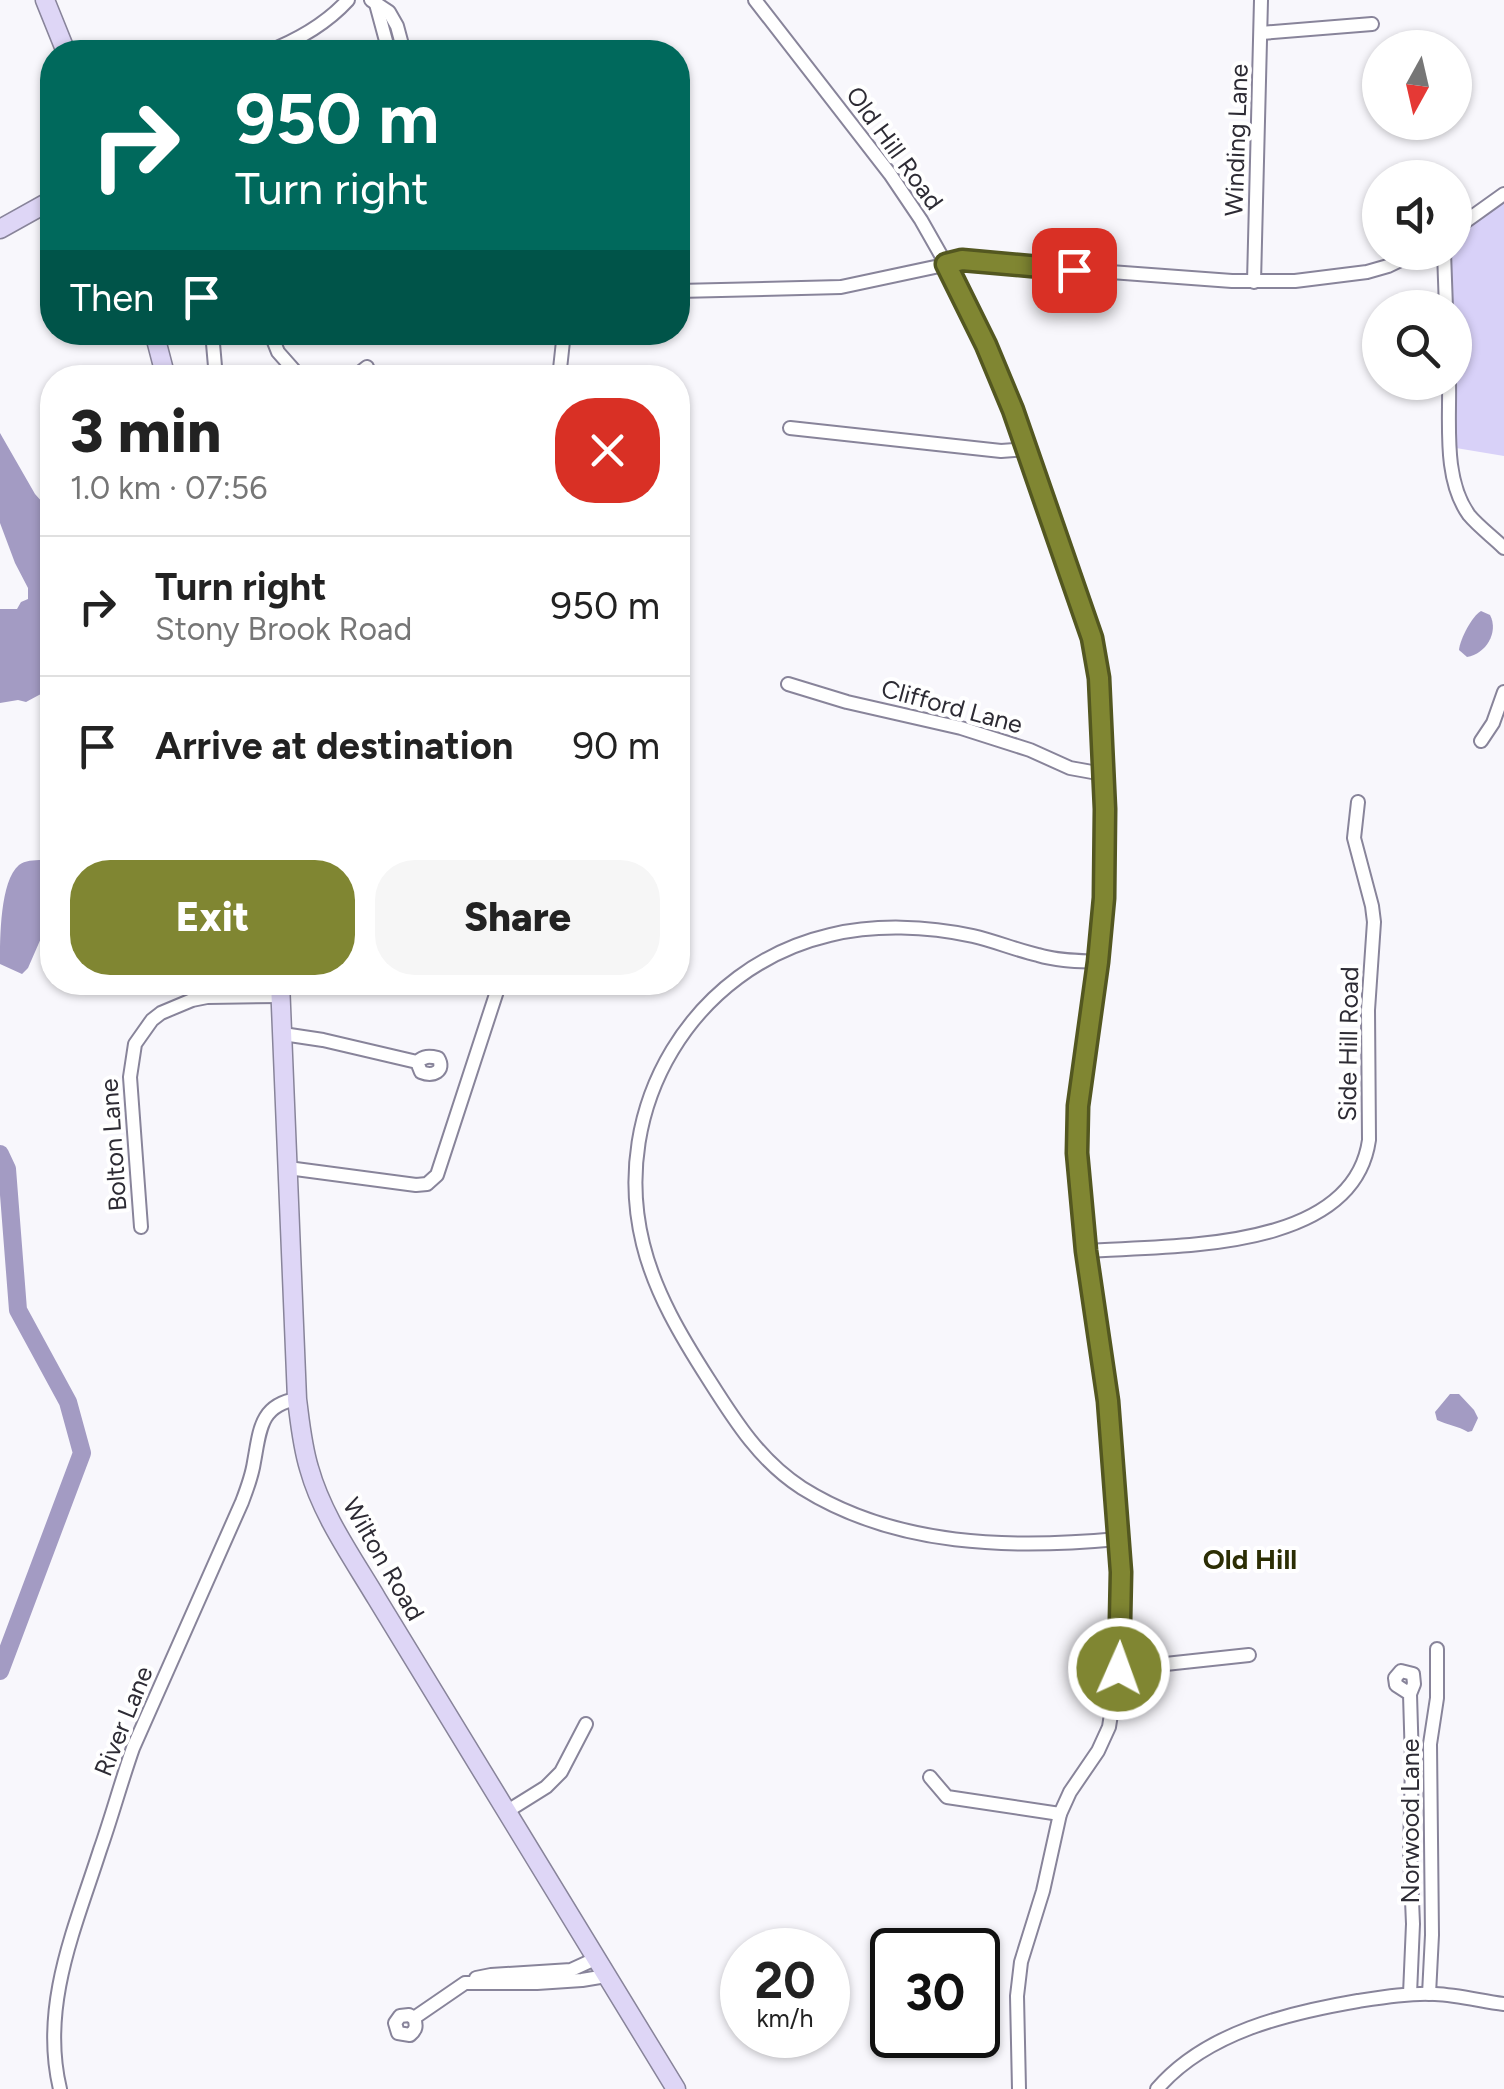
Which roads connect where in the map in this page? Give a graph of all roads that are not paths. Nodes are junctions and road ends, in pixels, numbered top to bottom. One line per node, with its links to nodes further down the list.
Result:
1 (45, 0): 8 (main road)
2 (348, 0): 9 (street)
3 (1261, 0): 7 (street, Winding Lane)
4 (758, 1): 16 (street, Old Hill Road)
5 (374, 2): 10 (street); 11 (street)
6 (1372, 24): 7 (street)
7 (1261, 33): 18 (street, Winding Lane)
8 (61, 40)
9 (291, 40)
10 (385, 40)
11 (400, 40)
12 (1504, 194): 14 (street)
13 (40, 207): 15 (main road)
14 (1472, 217)
15 (0, 229)
16 (946, 264): 18 (street); 19 (street); 22 (street, Old Hill Road)
17 (1374, 270): 18 (street)
18 (1254, 282)
19 (690, 291)
20 (1449, 400): 23 (street)
21 (790, 428): 22 (street)
22 (1027, 449): 27 (street, Old Hill Road)
23 (1504, 548)
24 (788, 684): 27 (street, Clifford Lane)
25 (1504, 692): 26 (street)
26 (1481, 741)
27 (1104, 774): 29 (street, Old Hill Road)
28 (1358, 802): 37 (street, Side Hill Road)
29 (1098, 962): 37 (street, Old Hill Road); 39 (street)
30 (228, 995): 36 (street, Bolton Lane)
31 (281, 995): 33 (main road, Wilton Road)
32 (496, 995): 35 (street)
33 (283, 1034): 34 (street); 35 (main road, Wilton Road)
34 (417, 1062)
35 (288, 1168): 38 (main road, Wilton Road)
36 (141, 1227)
37 (1086, 1251): 39 (street, Old Hill Road)
38 (297, 1399): 46 (main road, Wilton Road); 55 (street, River Lane)
39 (1118, 1540): 42 (street, Old Hill Road)
40 (1436, 1649): 52 (street, Norwood Lane)
41 (1248, 1655): 42 (street)
42 (1119, 1669): 47 (street, Old Hill Road)
43 (1410, 1694): 51 (street)
44 (586, 1724): 46 (street)
45 (930, 1777): 47 (street)
46 (506, 1812): 48 (main road, Wilton Road)
47 (1060, 1814): 57 (street, Old Hill Road)
48 (595, 1959): 49 (main road, Wilton Road); 50 (street)
49 (606, 1976): 50 (street); 56 (main road, Wilton Road)
50 (465, 1983): 54 (street)
51 (1410, 1994): 52 (street); 58 (street)
52 (1429, 1994): 53 (street)
53 (1504, 2004)
54 (414, 2018)
55 (60, 2089)
56 (676, 2089)
57 (1020, 2089)
58 (1157, 2089)

